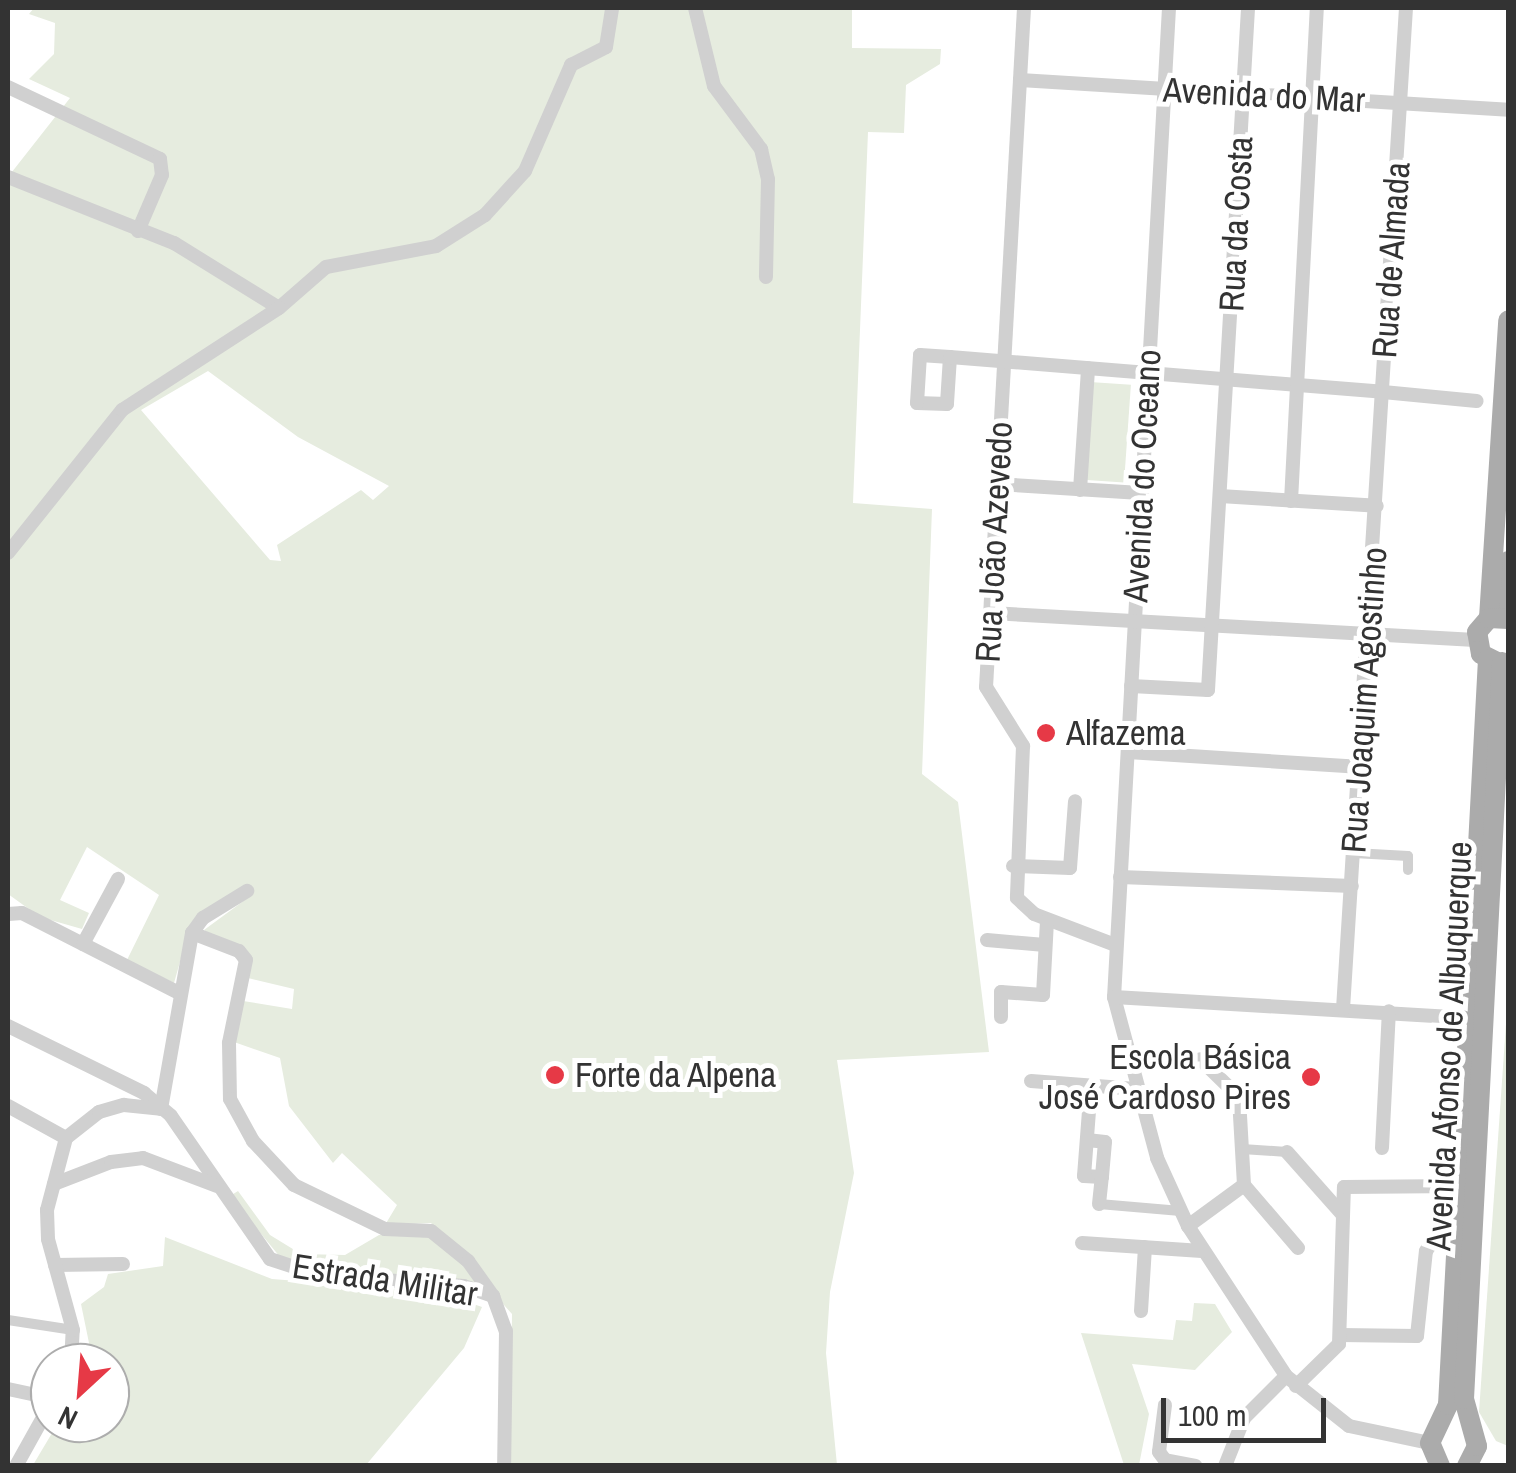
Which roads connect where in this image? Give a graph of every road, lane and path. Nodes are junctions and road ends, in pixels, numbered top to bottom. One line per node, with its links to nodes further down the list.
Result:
1 (612, 8): 18 (street)
2 (695, 8): 17 (street)
3 (1024, 8): 8 (street, Rua João Azevedo)
4 (1169, 8): 10 (street, Avenida do Oceano)
5 (1248, 8): 11 (street, Rua da Costa)
6 (1317, 8): 12 (street)
7 (1406, 8): 13 (street, Rua de Almada)
8 (1020, 80): 10 (street, Avenida do Mar); 21 (street, Rua João Azevedo)
9 (8, 86): 16 (street)
10 (1165, 89): 11 (street, Avenida do Mar); 23 (street, Avenida do Oceano)
11 (1244, 94): 12 (street, Avenida do Mar); 24 (street, Rua da Costa)
12 (1311, 98): 13 (street, Avenida do Mar); 25 (street)
13 (1401, 104): 14 (street, Avenida do Mar); 26 (street, Rua de Almada)
14 (1508, 110)
15 (8, 177): 16 (street)
16 (138, 231): 18 (street)
17 (766, 277)
18 (278, 308): 34 (street)
19 (1508, 321): 37 (main road)
20 (950, 357): 21 (street)
21 (1003, 361): 22 (street); 28 (street, Rua João Azevedo)
22 (1088, 368): 23 (street); 29 (street)
23 (1148, 373): 24 (street); 30 (street, Avenida do Oceano)
24 (1228, 380): 25 (street); 31 (street, Rua da Costa)
25 (1298, 385): 26 (street); 32 (street)
26 (1383, 392): 27 (street); 33 (street, Rua Joaquim Agostinho)
27 (1477, 401)
28 (996, 484): 29 (street); 36 (street, Rua João Azevedo)
29 (1080, 490): 30 (street)
30 (1141, 493): 38 (street, Avenida do Oceano)
31 (1220, 496): 32 (street); 39 (street, Rua da Costa)
32 (1291, 501): 33 (street)
33 (1377, 506): 40 (street, Rua Joaquim Agostinho)
34 (8, 553)
35 (1508, 561): 37 (main road)
36 (991, 613): 38 (street); 48 (street, Rua João Azevedo)
37 (1501, 618): 41 (main road)
38 (1134, 621): 39 (street); 43 (street, Avenida do Oceano)
39 (1212, 625): 40 (street); 43 (street, Rua da Costa)
40 (1367, 634): 41 (street); 45 (street, Rua Joaquim Agostinho)
41 (1475, 640): 42 (main road)
42 (1499, 660): 66 (main road, Avenida Afonso de Albuquerque); 101 (main road, Avenida Afonso de Albuquerque)
43 (1131, 686): 44 (street, Avenida do Oceano)
44 (1128, 752): 45 (street); 50 (street, Avenida do Oceano)
45 (1358, 767): 47 (street, Rua Joaquim Agostinho)
46 (1075, 801): 48 (street)
47 (1354, 852): 49 (street); 52 (street, Rua Joaquim Agostinho)
48 (1013, 866): 55 (street, Rua João Azevedo)
49 (1408, 870)
50 (1120, 876): 52 (street); 60 (street, Avenida do Oceano)
51 (118, 879): 58 (street)
52 (1352, 886): 63 (street, Rua Joaquim Agostinho)
53 (248, 891): 56 (street)
54 (8, 914): 58 (street)
55 (1046, 920): 59 (street); 60 (street, Rua João Azevedo)
56 (192, 934): 61 (street); 93 (street)
57 (986, 940): 59 (street)
58 (84, 944): 61 (street)
59 (1046, 945): 65 (street)
60 (1115, 945): 62 (street, Avenida do Oceano)
61 (177, 992): 73 (street)
62 (1114, 997): 63 (street); 71 (street, Avenida do Oceano)
63 (1344, 1009): 64 (street)
64 (1390, 1011): 66 (street); 75 (street)
65 (1000, 1017)
66 (1468, 1018): 81 (main road, Avenida Afonso de Albuquerque)
67 (8, 1026): 73 (street, Estrada Militar)
68 (1200, 1059): 76 (street)
69 (1031, 1082): 70 (street)
70 (1090, 1086): 71 (street); 82 (street)
71 (1136, 1089): 83 (street, Avenida do Oceano)
72 (8, 1106): 74 (street)
73 (160, 1109): 74 (street); 80 (street, Estrada Militar)
74 (66, 1138): 78 (street)
75 (1382, 1148)
76 (1242, 1149): 77 (street); 79 (street)
77 (1287, 1152): 84 (street)
78 (54, 1184): 80 (street); 92 (street)
79 (1244, 1184): 85 (street); 89 (street)
80 (217, 1186): 93 (street, Estrada Militar)
81 (1459, 1186): 84 (street); 86 (main road, Avenida Afonso de Albuquerque)
82 (1099, 1204): 83 (street)
83 (1181, 1211): 85 (street, Avenida do Oceano)
84 (1344, 1215): 97 (street)
85 (1188, 1226): 90 (street, Avenida do Oceano)
86 (1456, 1227): 97 (street); 103 (main road, Avenida Afonso de Albuquerque)
87 (1082, 1243): 88 (street)
88 (1145, 1247): 90 (street); 94 (street)
89 (1298, 1248)
90 (1202, 1251): 99 (street, Avenida do Oceano)
91 (123, 1264): 92 (street)
92 (55, 1265): 96 (street)
93 (493, 1296): 106 (street, Estrada Militar)
94 (1141, 1311)
95 (8, 1320): 96 (street)
96 (73, 1330): 98 (street)
97 (1340, 1335): 99 (street)
98 (72, 1343)
99 (1291, 1381): 103 (street); 108 (street)
100 (1164, 1405): 107 (street)
101 (1473, 1432): 103 (main road); 104 (main road, Avenida Afonso de Albuquerque)
102 (30, 1439): 105 (street)
103 (1437, 1452)
104 (1467, 1463)
105 (16, 1466)
106 (504, 1466)
107 (1195, 1466)
108 (1225, 1466)

